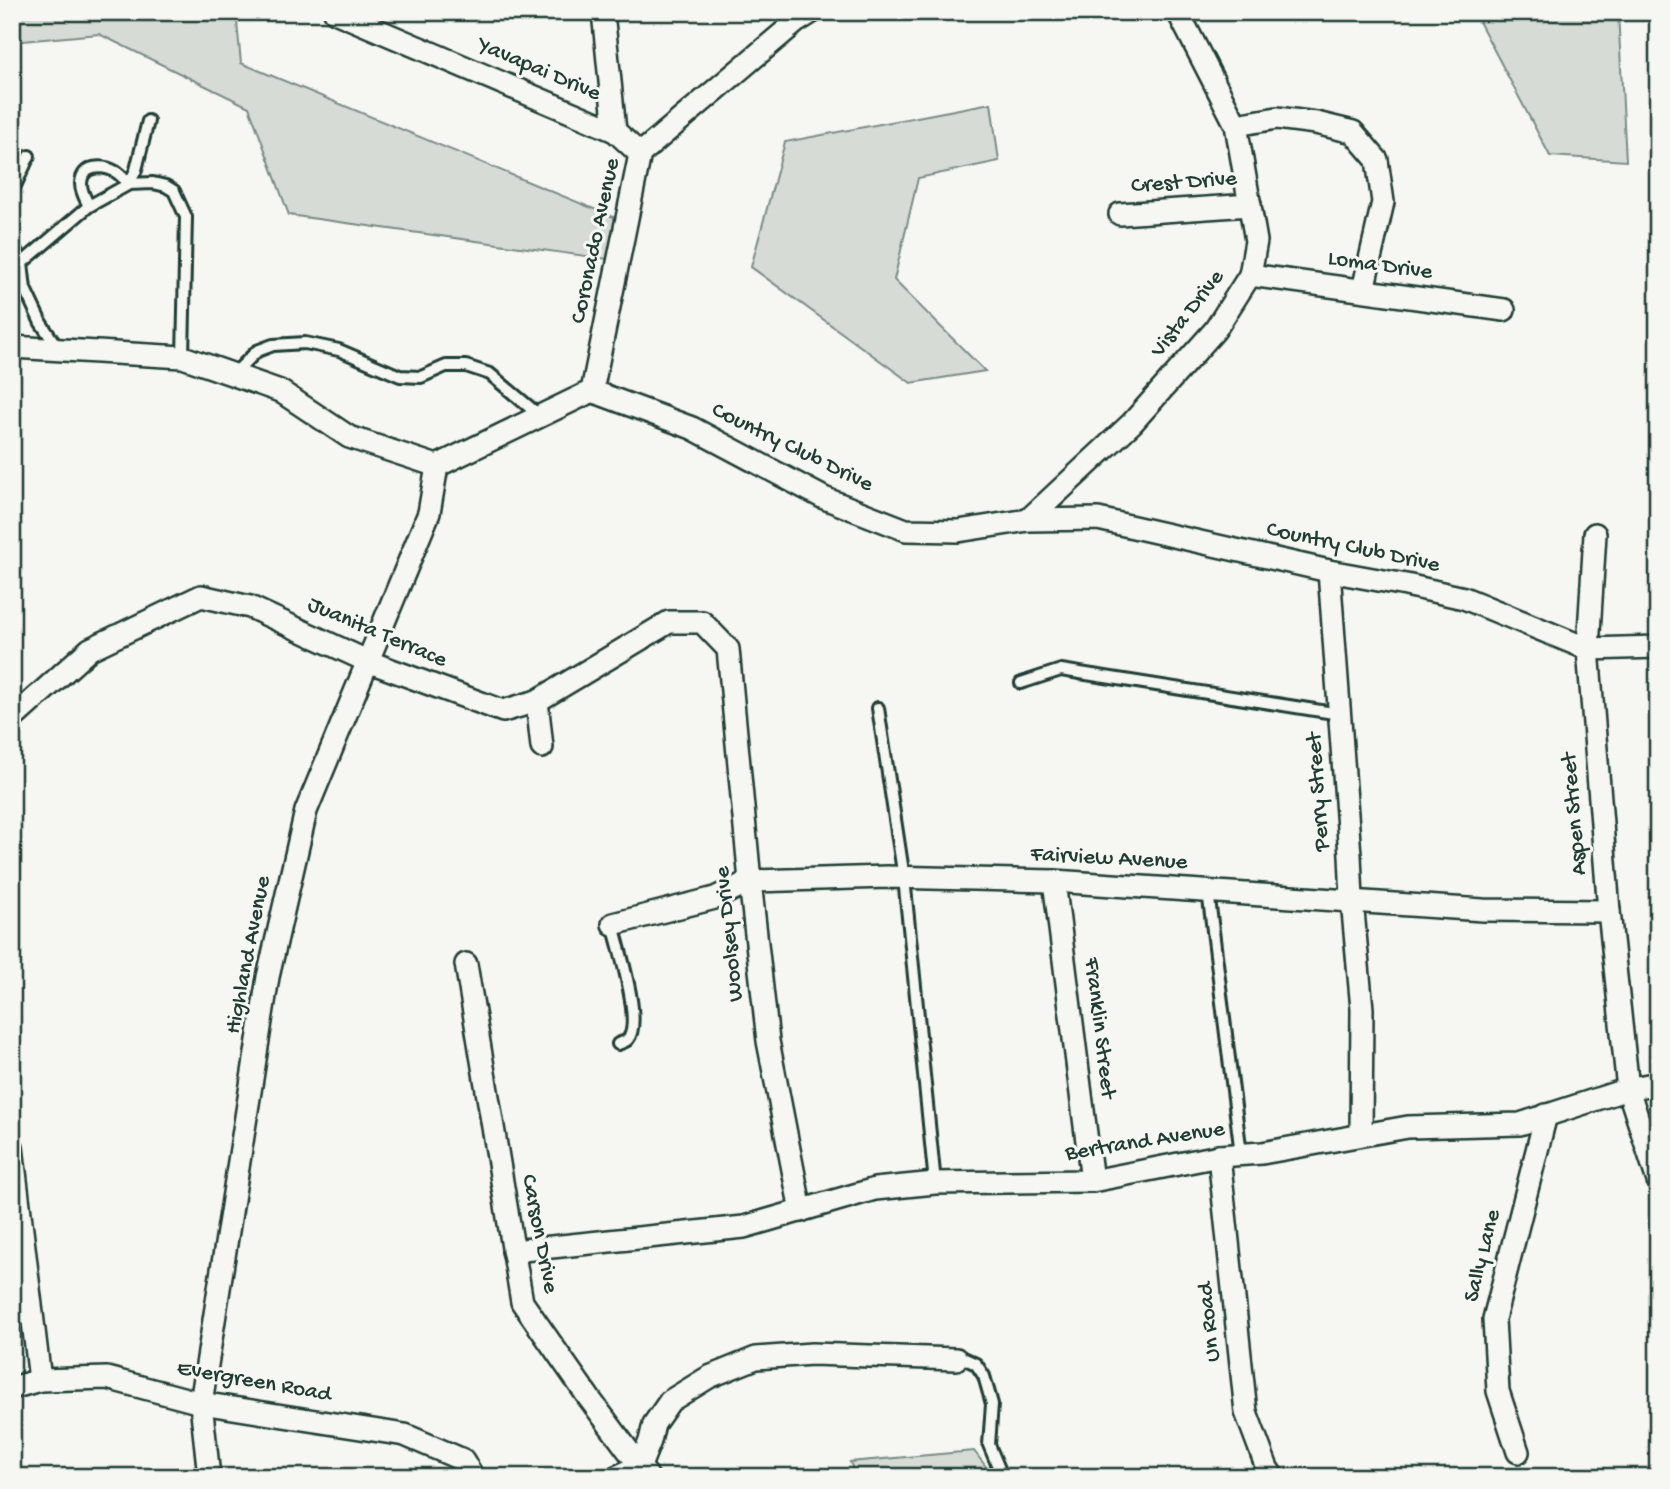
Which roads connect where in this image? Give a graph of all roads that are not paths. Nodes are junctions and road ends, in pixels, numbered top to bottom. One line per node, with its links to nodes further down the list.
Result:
1 (335, 12): 7 (street, Yavapai Drive)
2 (603, 12): 7 (street)
3 (1178, 12): 6 (street, Vista Drive)
4 (801, 16): 8 (street, Coronado Avenue)
5 (148, 121): 10 (lane)
6 (1236, 125): 12 (street, Vista Drive); 18 (street)
7 (615, 131): 8 (street, Yavapai Drive)
8 (640, 154): 24 (street, Coronado Avenue)
9 (29, 156): 11 (lane)
10 (129, 184): 13 (lane); 13 (lane); 22 (lane)
11 (12, 192)
12 (1250, 205): 14 (street, Crest Drive); 17 (street, Vista Drive)
13 (89, 206): 16 (lane)
14 (1120, 214)
15 (12, 243): 16 (lane)
16 (22, 262): 21 (lane)
17 (1250, 275): 18 (street, Loma Drive); 27 (street, Vista Drive)
18 (1363, 290): 19 (street, Loma Drive)
19 (1504, 310)
20 (12, 347): 21 (street)
21 (59, 350): 22 (street)
22 (183, 358): 23 (street)
23 (234, 374): 25 (lane); 26 (street)
24 (592, 391): 25 (street); 27 (street, Country Club Drive)
25 (540, 416): 26 (street)
26 (437, 466): 33 (street, Highland Avenue)
27 (1028, 520): 29 (street, Country Club Drive)
28 (1595, 534): 32 (street, Aspen Street)
29 (1329, 571): 32 (street, Country Club Drive); 37 (street, Perry Street)
30 (1658, 648): 32 (street, Country Club Drive)
31 (728, 649): 35 (street, Juanita Terrace); 41 (street, Woolsey Drive)
32 (1588, 649): 45 (street, Aspen Street)
33 (367, 661): 35 (street, Juanita Terrace); 38 (street, Juanita Terrace); 64 (street, Highland Avenue)
34 (1021, 683): 37 (lane)
35 (537, 701): 39 (street)
36 (878, 708): 40 (lane)
37 (1340, 714): 44 (street, Perry Street)
38 (12, 719)
39 (542, 747)
40 (904, 878): 41 (street, Fairview Avenue); 42 (street, Fairview Avenue); 58 (lane)
41 (750, 881): 46 (street, Fairview Avenue); 59 (street, Woolsey Drive)
42 (1054, 881): 43 (street, Fairview Avenue); 56 (street, Franklin Street)
43 (1208, 891): 44 (street, Fairview Avenue); 54 (lane)
44 (1352, 900): 45 (street, Fairview Avenue); 52 (street, Perry Street)
45 (1609, 911): 50 (street, Aspen Street)
46 (613, 924): 48 (lane)
47 (466, 964): 60 (street, Carson Drive)
48 (618, 1044)
49 (1658, 1083): 50 (street, Bertrand Avenue)
50 (1628, 1089): 51 (street, Bertrand Avenue); 57 (street, Aspen Street)
51 (1546, 1115): 52 (street, Bertrand Avenue); 65 (street, Sally Lane)
52 (1361, 1135): 54 (street, Bertrand Avenue)
53 (12, 1147): 62 (street)
54 (1241, 1154): 55 (street, Bertrand Avenue)
55 (1219, 1156): 56 (street, Bertrand Avenue); 71 (street, Un Road)
56 (1092, 1181): 58 (street, Bertrand Avenue)
57 (1658, 1181)
58 (935, 1183): 59 (street, Bertrand Avenue)
59 (801, 1211): 60 (street, Bertrand Avenue)
60 (513, 1251): 66 (street, Carson Drive)
61 (956, 1359): 66 (street); 70 (lane)
62 (40, 1380): 63 (street, Evergreen Road); 64 (street, Evergreen Road)
63 (12, 1388)
64 (201, 1403): 67 (street, Highland Avenue); 68 (street, Evergreen Road)
65 (1518, 1452)
66 (644, 1472): 69 (street)
67 (209, 1477)
68 (473, 1477)
69 (616, 1477)
70 (1007, 1477)
71 (1273, 1477)

